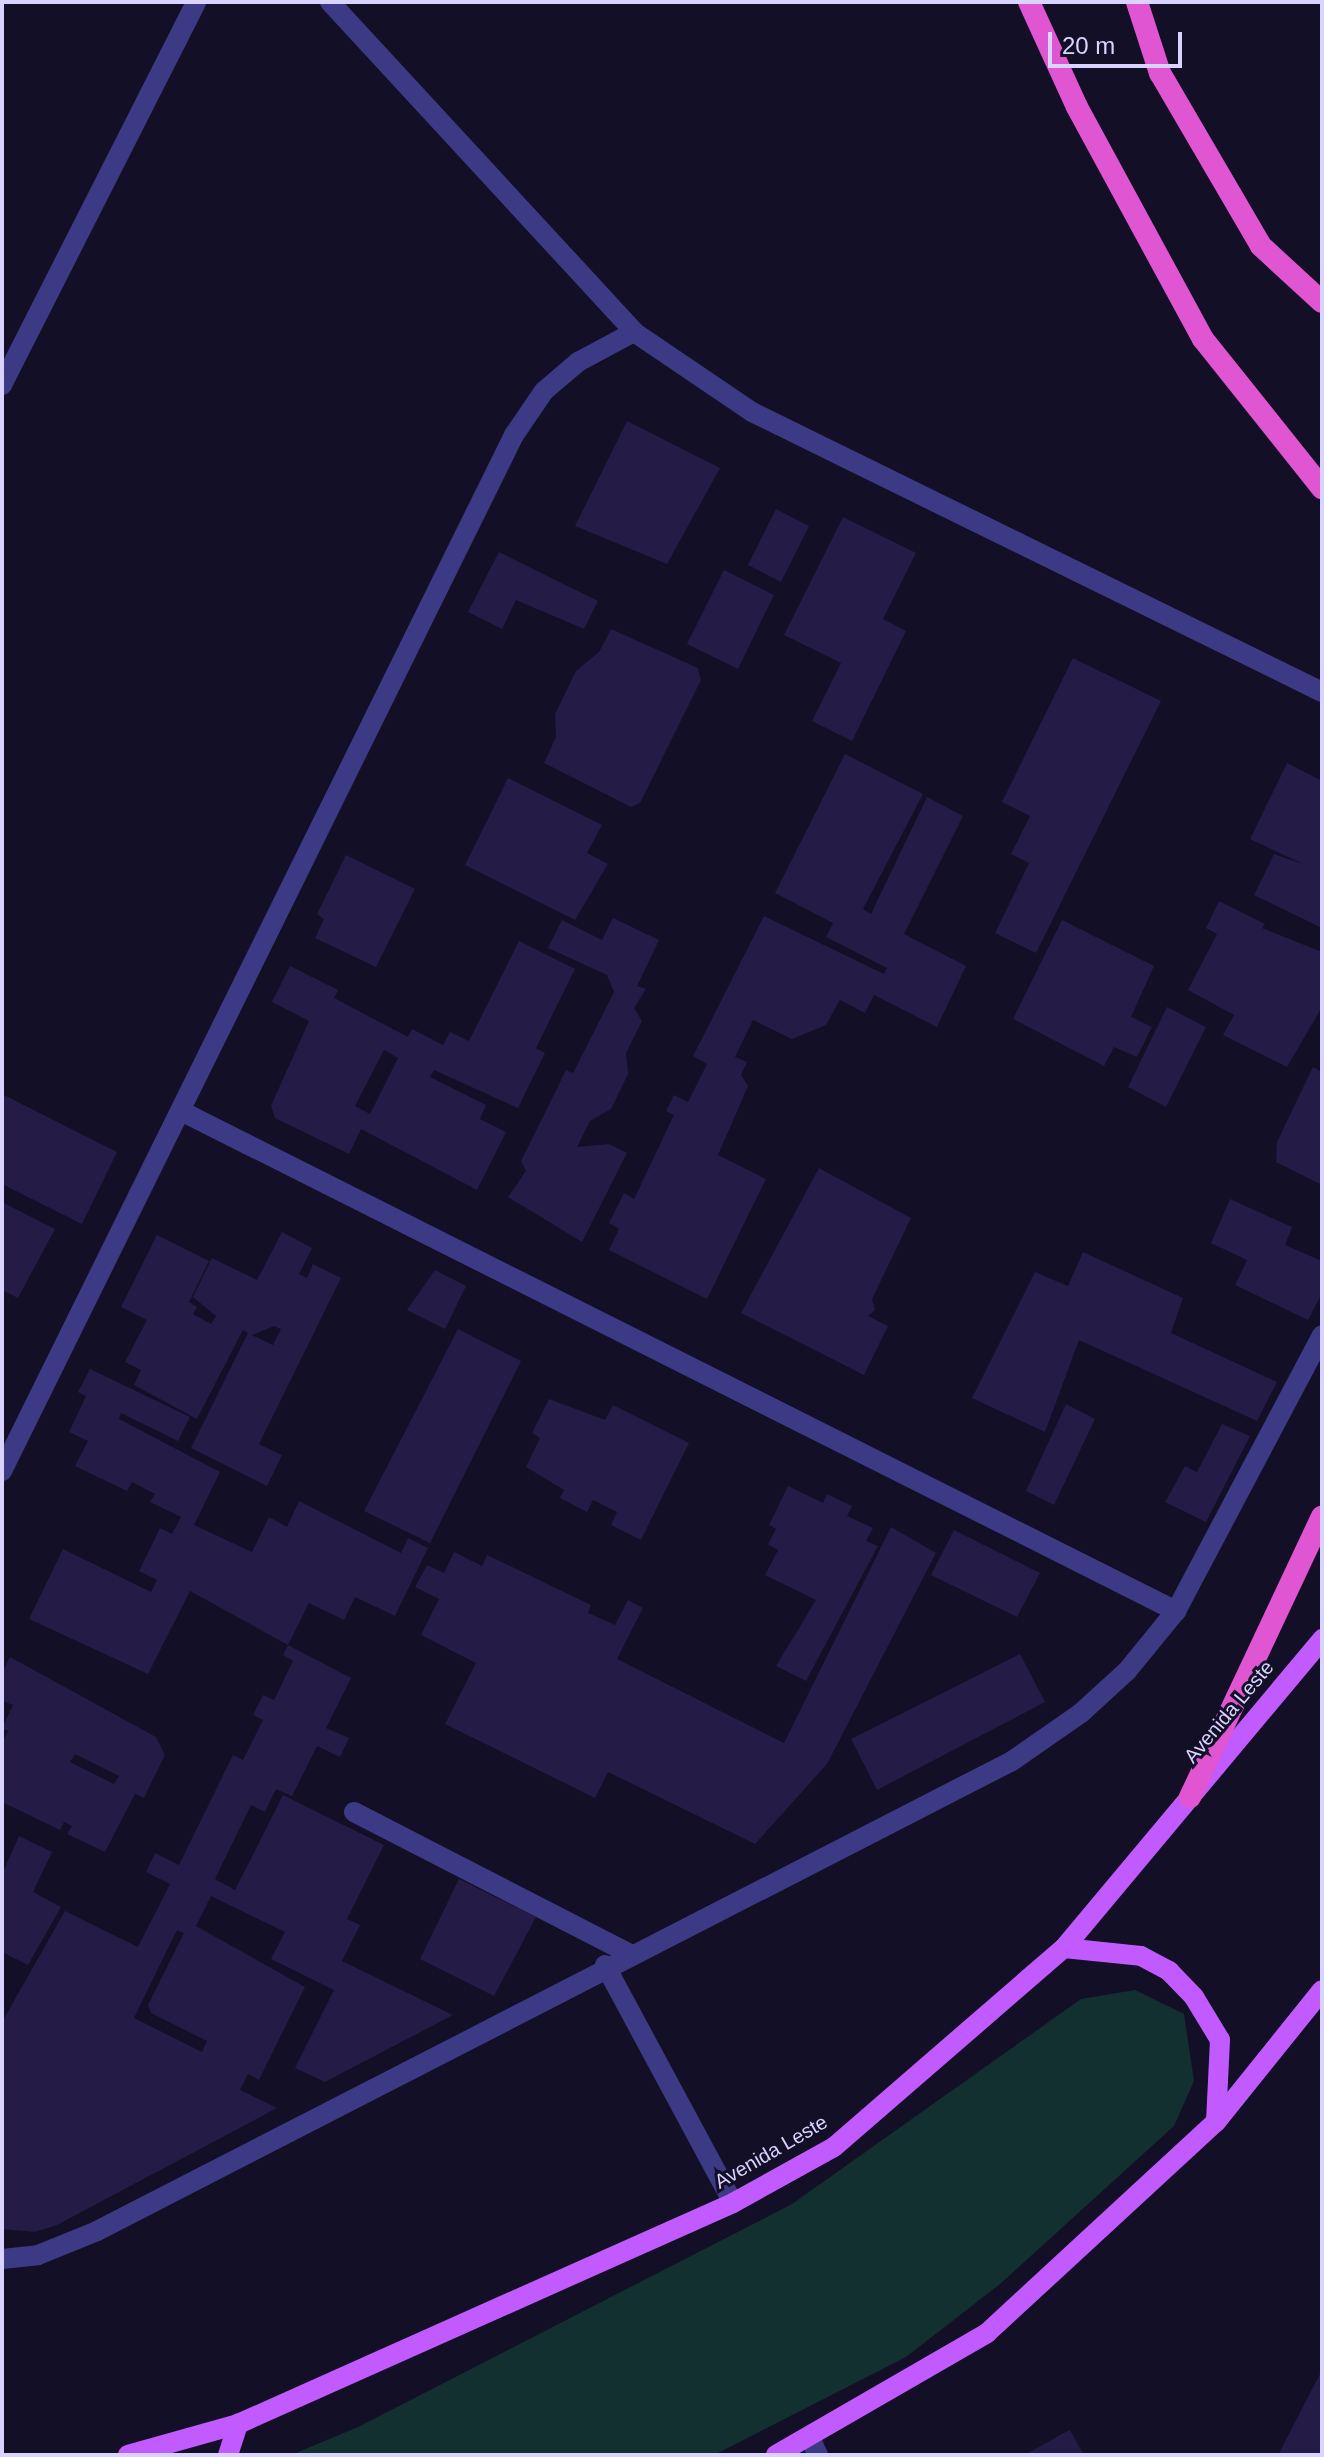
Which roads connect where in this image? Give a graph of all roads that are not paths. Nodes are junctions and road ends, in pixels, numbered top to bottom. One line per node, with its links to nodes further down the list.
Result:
1 (196, 2): 7 (street)
2 (330, 2): 6 (street)
3 (1029, 2): 8 (highway)
4 (1137, 2): 5 (highway)
5 (1322, 302)
6 (634, 332): 9 (street); 10 (street)
7 (2, 385)
8 (1322, 488)
9 (1322, 692)
10 (181, 1111): 12 (street); 14 (street)
11 (1322, 1335): 14 (street)
12 (2, 1471)
13 (1322, 1517): 16 (highway)
14 (1176, 1611): 19 (street)
15 (1322, 1639): 16 (main road, Avenida Leste)
16 (1190, 1797): 18 (main road, Avenida Leste)
17 (354, 1812): 19 (street)
18 (1064, 1948): 22 (main road); 23 (main road, Avenida Leste)
19 (628, 1953): 20 (street)
20 (605, 1965): 23 (street); 24 (street)
21 (1322, 1990): 22 (main road)
22 (1216, 2122): 26 (main road)
23 (733, 2203): 25 (main road, Avenida Leste)
24 (2, 2259)
25 (238, 2424): 27 (main road, Avenida Leste); 28 (main road)
26 (814, 2448): 29 (main road)
27 (128, 2455)
28 (228, 2455)
29 (776, 2455)

